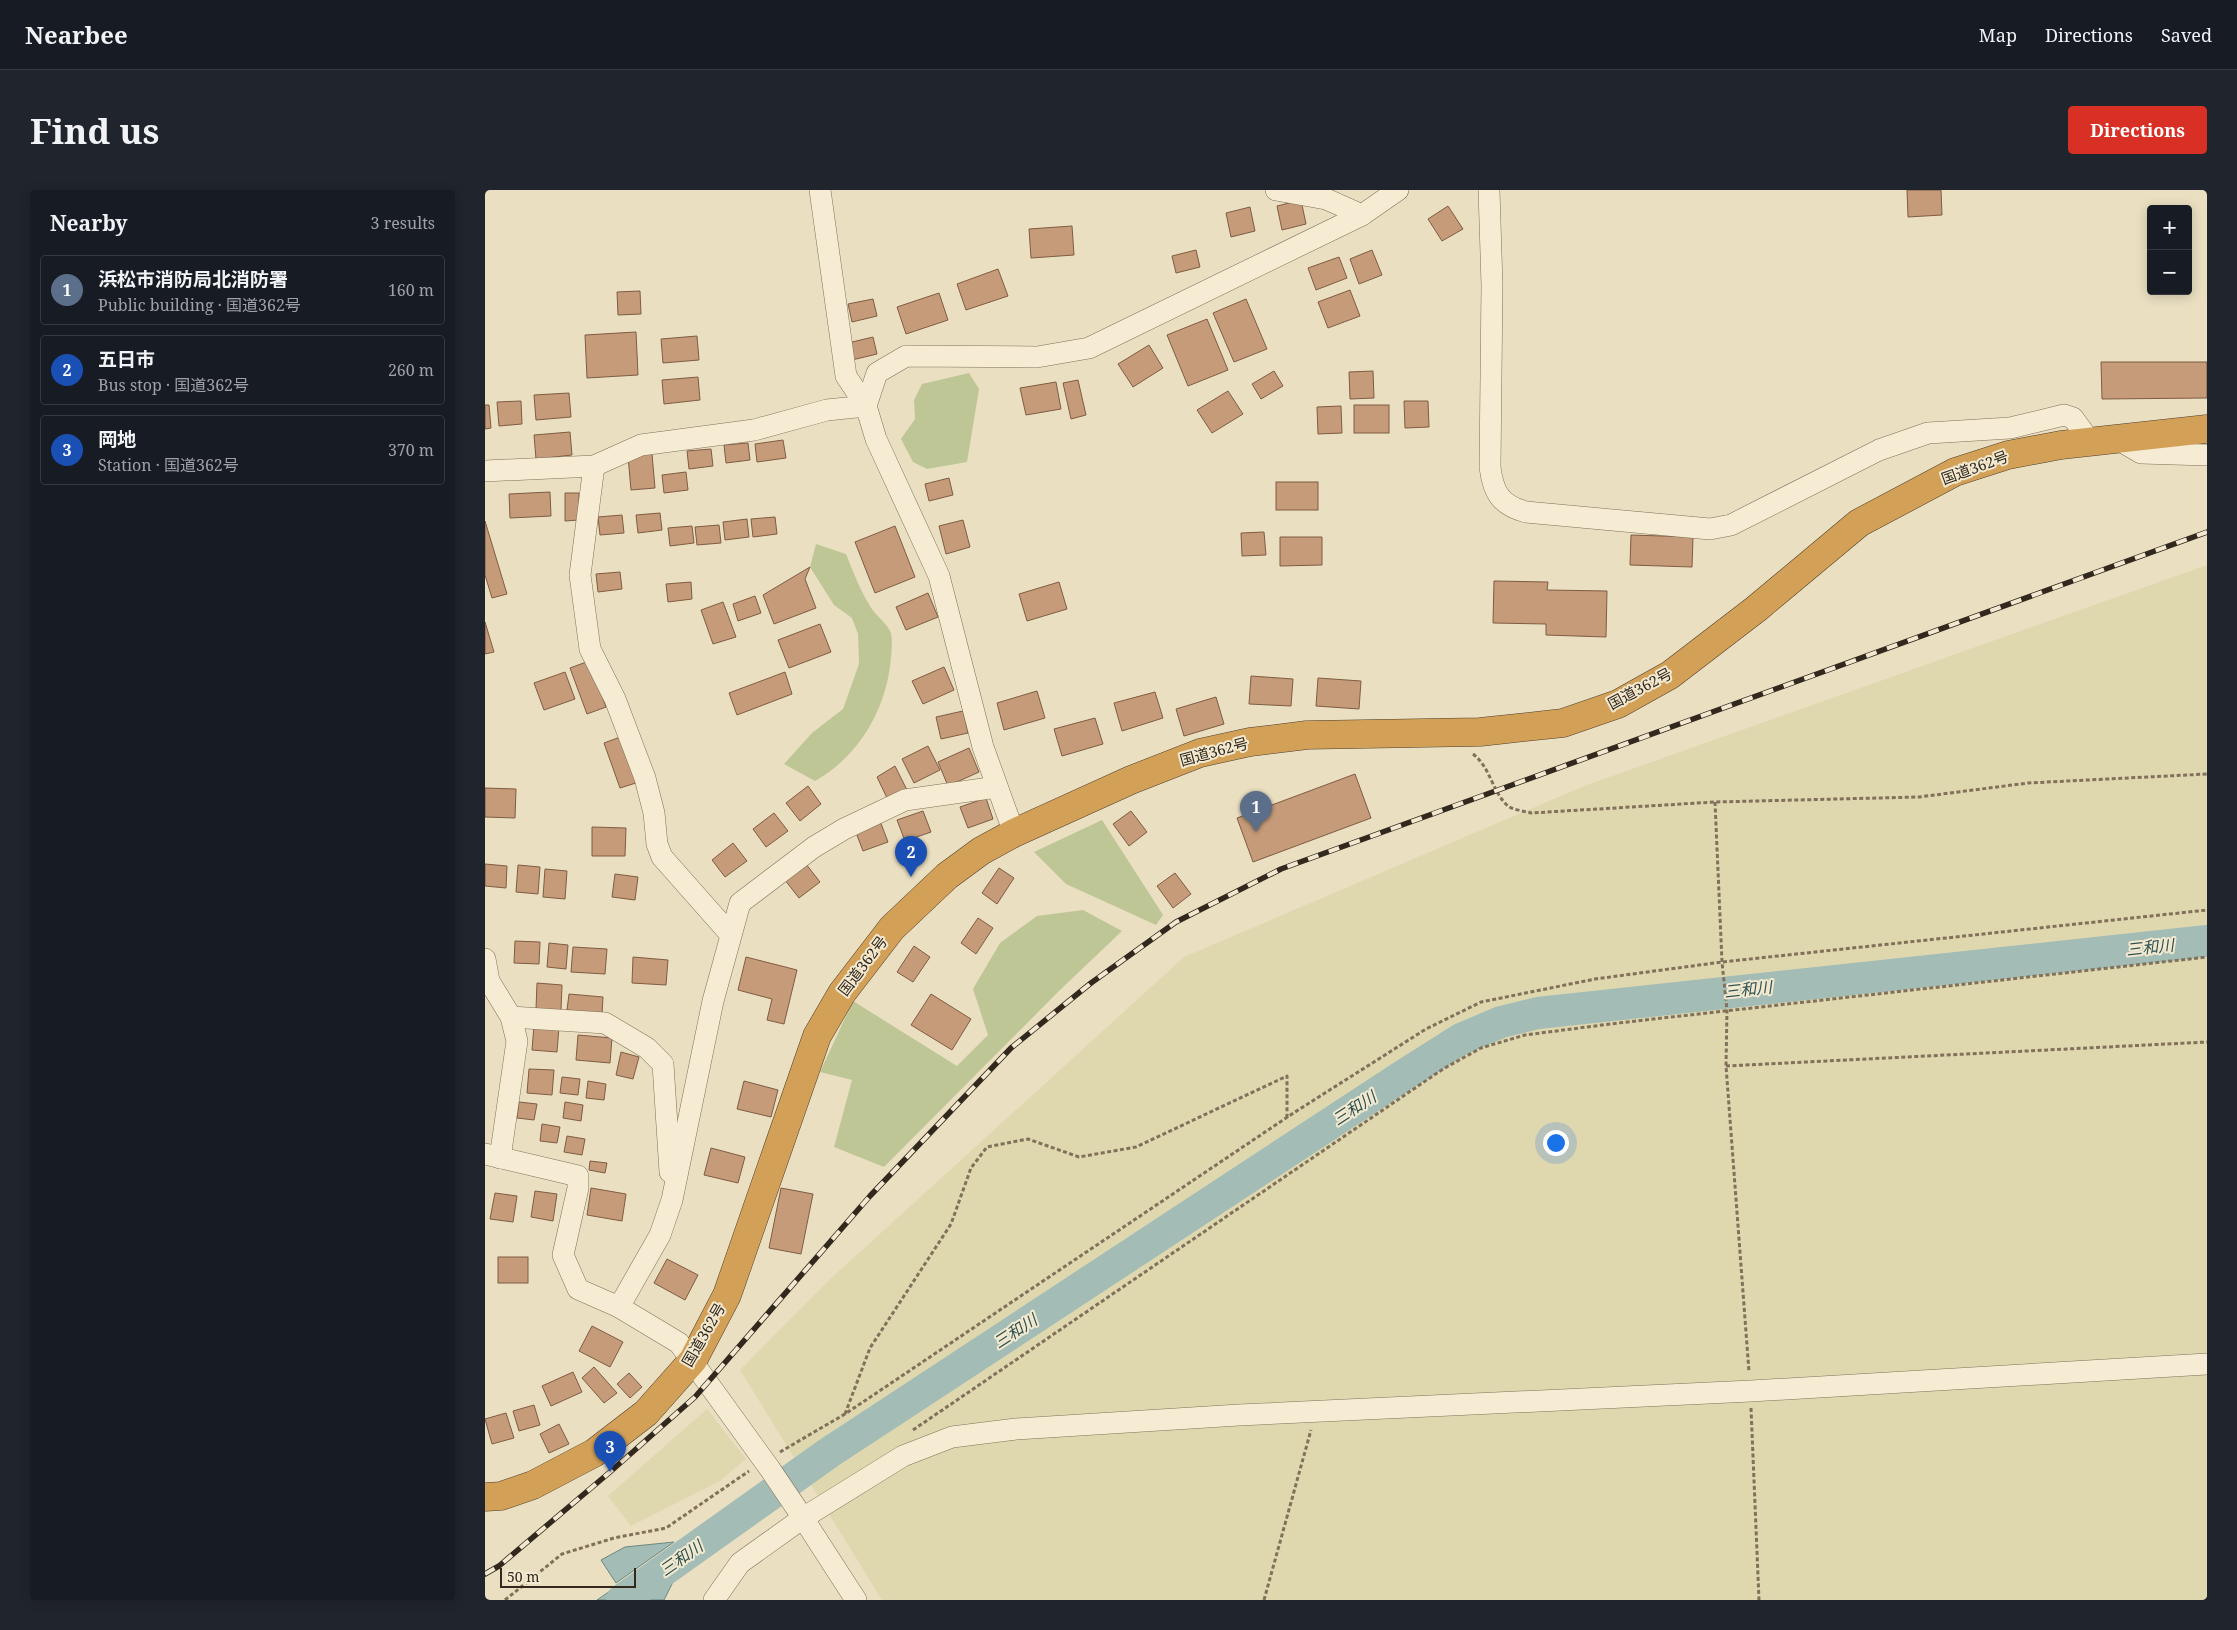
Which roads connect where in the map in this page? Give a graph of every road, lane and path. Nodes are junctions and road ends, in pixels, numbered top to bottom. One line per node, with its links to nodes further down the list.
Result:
1 (820, 190): 6 (street)
2 (1275, 190): 5 (street)
3 (1398, 190): 5 (street)
4 (1489, 190): 9 (street)
5 (1362, 215): 6 (street)
6 (866, 406): 11 (street); 15 (street)
7 (2207, 429): 8 (highway, 国道362号)
8 (2117, 439): 9 (highway, 国道362号); 10 (street)
9 (2088, 442): 17 (highway, 国道362号)
10 (2207, 455)
11 (594, 466): 12 (street); 19 (street)
12 (485, 471)
13 (1472, 753): 16 (path)
14 (2207, 774): 16 (path)
15 (997, 787): 17 (street); 19 (street)
16 (1715, 802): 22 (path)
17 (1014, 833): 31 (highway, 国道362号)
18 (2207, 910): 22 (path)
19 (730, 934): 29 (street)
20 (2207, 957): 23 (path)
21 (485, 959): 24 (street)
22 (1722, 962): 23 (path); 27 (path)
23 (1727, 1010): 26 (path); 36 (path)
24 (511, 1017): 28 (street); 29 (street)
25 (2207, 1042): 26 (path)
26 (1726, 1066): 33 (path)
27 (1287, 1118): 35 (path); 35 (path)
28 (493, 1156): 30 (street)
29 (672, 1200): 30 (street)
30 (619, 1307): 31 (street)
31 (693, 1360): 37 (street); 38 (highway, 国道362号)
32 (2207, 1364): 33 (street)
33 (1751, 1391): 34 (street); 44 (path)
34 (1317, 1411): 36 (street); 43 (path)
35 (845, 1414): 37 (path)
36 (903, 1456): 39 (street)
37 (767, 1465): 39 (street); 40 (path)
38 (485, 1497)
39 (798, 1512): 41 (street); 42 (street)
40 (505, 1600)
41 (714, 1600)
42 (856, 1600)
43 (1264, 1600)
44 (1759, 1600)

